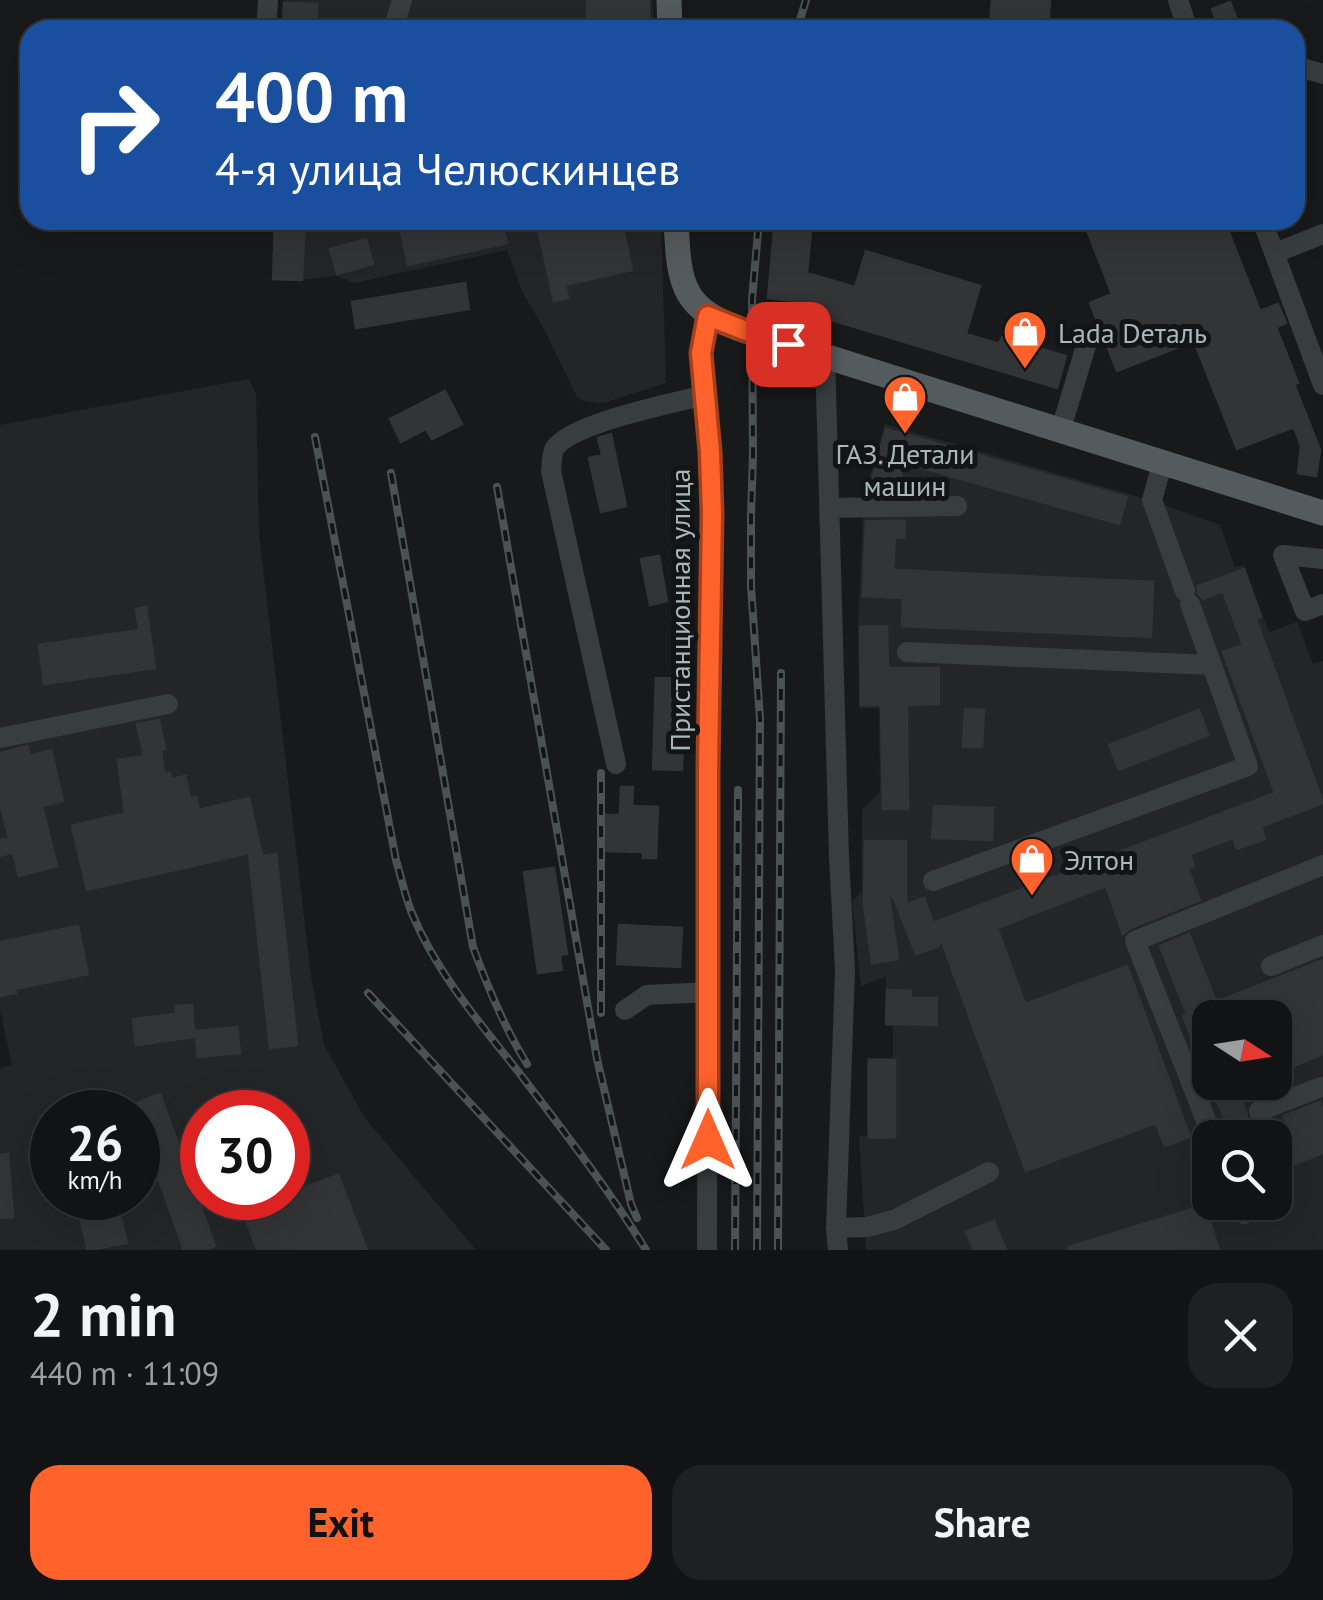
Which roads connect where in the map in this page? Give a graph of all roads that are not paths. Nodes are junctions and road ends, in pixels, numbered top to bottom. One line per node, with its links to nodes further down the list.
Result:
1 (677, 230): 5 (main road)
2 (1266, 230): 4 (street)
3 (1323, 234): 4 (street)
4 (1275, 253): 8 (street)
5 (708, 316): 7 (main road); 9 (street, Пристанционная улица)
6 (1088, 340): 10 (street)
7 (825, 355): 10 (main road); 13 (street)
8 (1323, 386)
9 (705, 395): 21 (street); 26 (street, Пристанционная улица)
10 (1061, 429): 11 (main road)
11 (1163, 460): 14 (main road); 18 (street)
12 (957, 506): 13 (street)
13 (829, 508): 32 (street)
14 (1323, 513)
15 (1323, 560): 16 (street)
16 (1323, 604)
17 (907, 652): 18 (street)
18 (1212, 666): 23 (street)
19 (168, 704): 20 (street)
20 (0, 738)
21 (616, 764)
22 (1323, 865): 29 (street)
23 (933, 882)
24 (1323, 944): 25 (street)
25 (1270, 966)
26 (708, 992): 27 (street); 33 (street, Пристанционная улица)
27 (625, 1010)
28 (1321, 1086): 30 (street)
29 (1206, 1120)
30 (1262, 1120)
31 (989, 1172): 32 (street)
32 (836, 1228): 34 (street)
33 (707, 1250)
34 (838, 1250)

